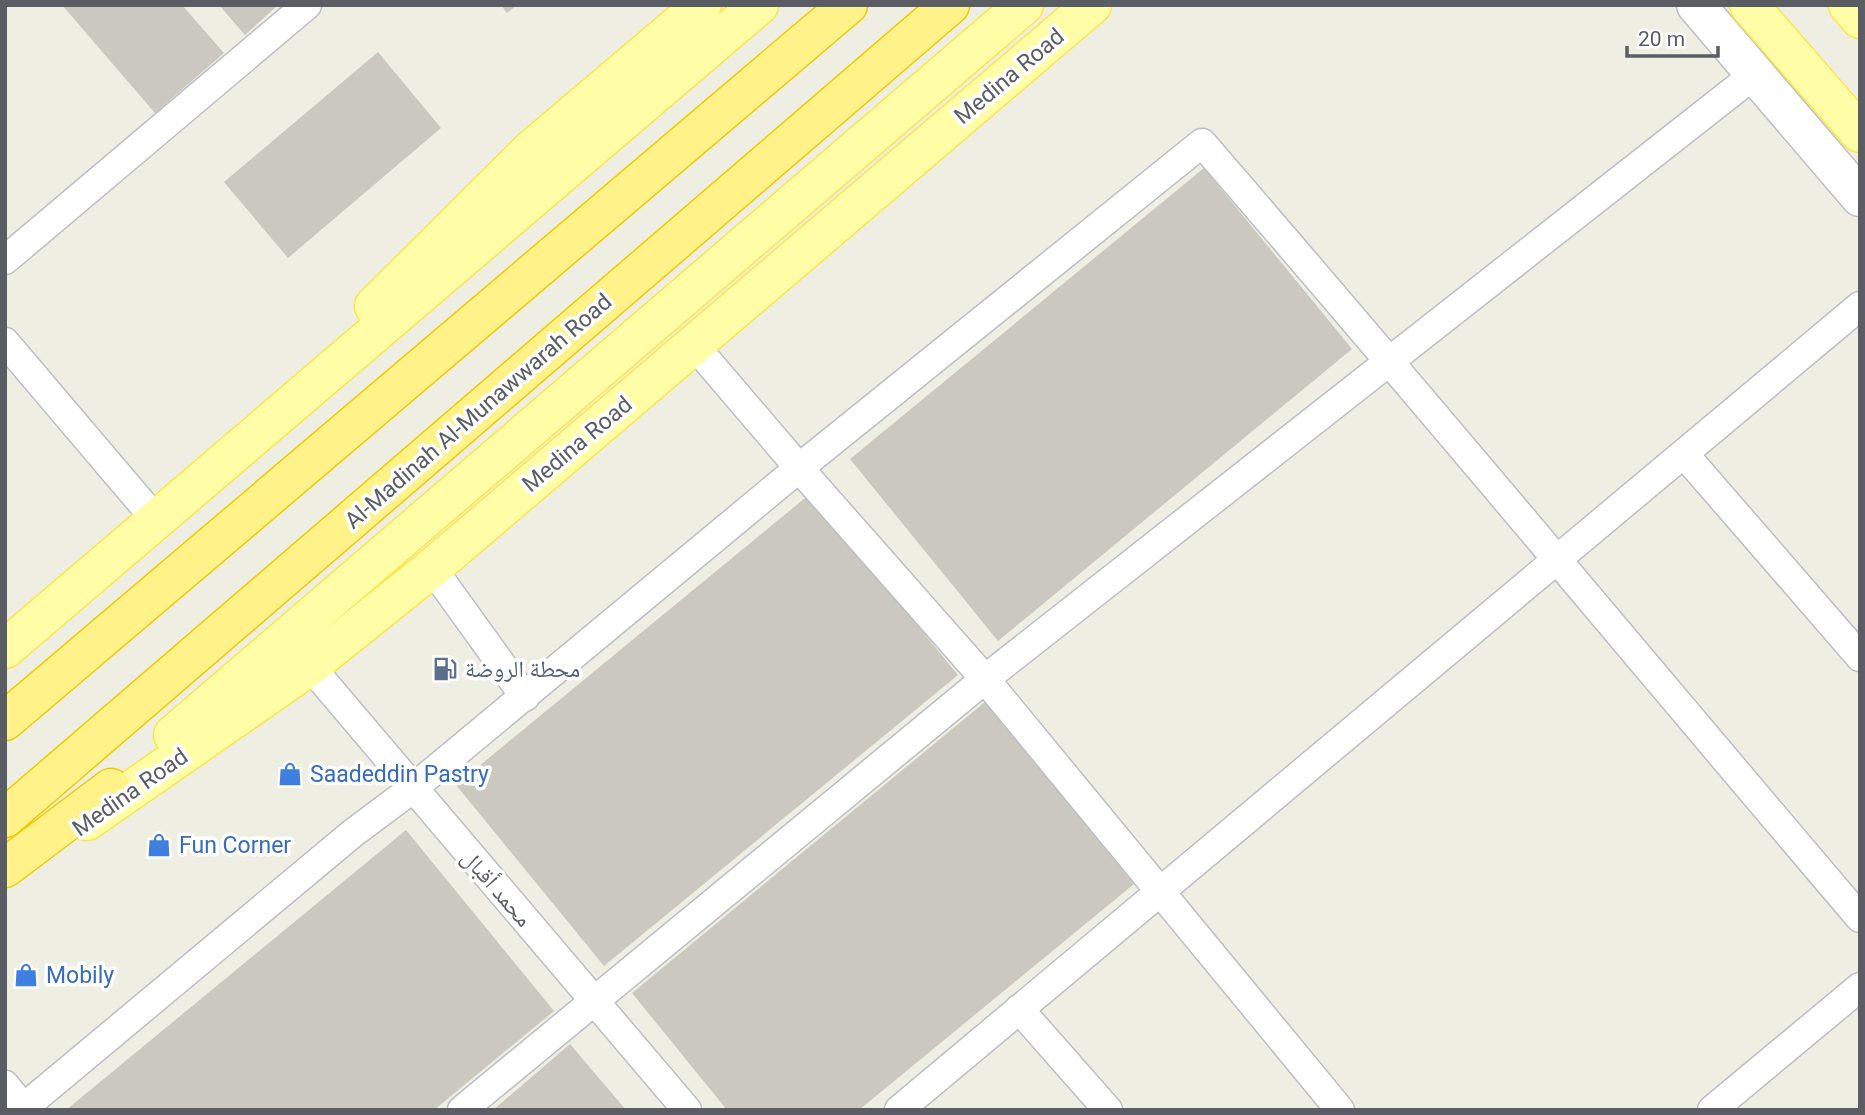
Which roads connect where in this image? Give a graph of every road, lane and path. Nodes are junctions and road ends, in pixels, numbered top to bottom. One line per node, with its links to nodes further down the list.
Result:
1 (307, 5): 15 (street)
2 (702, 5): 22 (main road)
3 (759, 5): 22 (main road)
4 (848, 5): 30 (highway)
5 (950, 5): 33 (highway, Al-Madinah Al-Munawwarah Road)
6 (1024, 5): 31 (main road, Medina Road)
7 (1092, 5): 18 (main road, Medina Road)
8 (1696, 5): 12 (street)
9 (1749, 5): 13 (main road)
10 (1848, 5): 11 (main road)
11 (1860, 19)
12 (1755, 74): 14 (street); 19 (street)
13 (1860, 133)
14 (1860, 197)
15 (5, 260)
16 (1860, 306): 20 (street)
17 (5, 342): 22 (street)
18 (694, 345): 21 (street); 24 (main road, Medina Road)
19 (1390, 360): 21 (street); 23 (street); 28 (street)
20 (1684, 454): 23 (street); 26 (street)
21 (799, 468): 28 (street); 29 (street)
22 (157, 521): 25 (main road)
23 (1556, 560): 36 (street); 37 (street)
24 (432, 568): 27 (main road, Medina Road); 29 (street)
25 (5, 649)
26 (1860, 657)
27 (310, 666): 32 (street, محمد أقبال); 34 (main road, Medina Road)
28 (985, 679): 36 (street); 39 (street)
29 (531, 692): 32 (street)
30 (5, 721)
31 (111, 788): 34 (highway)
32 (412, 789): 39 (street, محمد أقبال); 42 (street)
33 (5, 818)
34 (22, 861): 35 (main road, Medina Road)
35 (5, 886)
36 (1159, 892): 40 (street); 47 (street)
37 (1860, 918)
38 (1860, 987): 48 (street)
39 (594, 1001): 43 (street); 44 (street, محمد أقبال)
40 (1019, 1009): 45 (street); 46 (street)
41 (5, 1084): 42 (street)
42 (23, 1109)
43 (462, 1110)
44 (687, 1110)
45 (899, 1110)
46 (1108, 1110)
47 (1340, 1110)
48 (1712, 1110)

